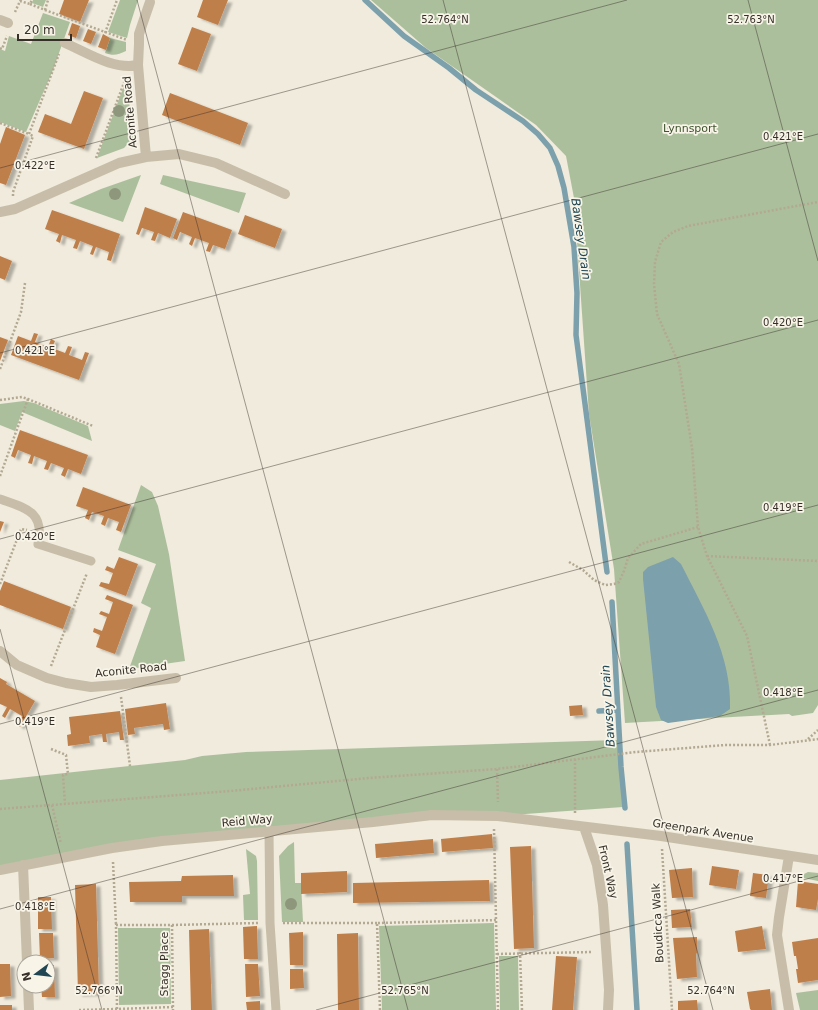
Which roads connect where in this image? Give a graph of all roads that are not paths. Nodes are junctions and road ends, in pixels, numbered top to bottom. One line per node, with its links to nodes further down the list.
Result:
1 (150, 2): 3 (street, Aconite Road)
2 (65, 43): 3 (street, Aconite Road)
3 (134, 66): 4 (street, Aconite Road)
4 (146, 157): 5 (street, Aconite Road); 6 (street, Aconite Road)
5 (284, 194)
6 (0, 212)
7 (0, 499): 8 (lane)
8 (92, 561)
9 (0, 652): 10 (street, Aconite Road)
10 (176, 678)
11 (580, 827): 12 (street, Reid Way); 13 (street, Greenpark Avenue); 21 (street, Front Way)
12 (269, 831): 15 (street, Reid Way); 20 (lane)
13 (789, 856): 14 (street, Greenpark Avenue); 22 (street)
14 (818, 860)
15 (23, 865): 16 (street, Reid Way); 17 (street)
16 (0, 870)
17 (27, 954)
18 (28, 994): 19 (street)
19 (29, 1010)
20 (276, 1010)
21 (608, 1010)
22 (789, 1010)

